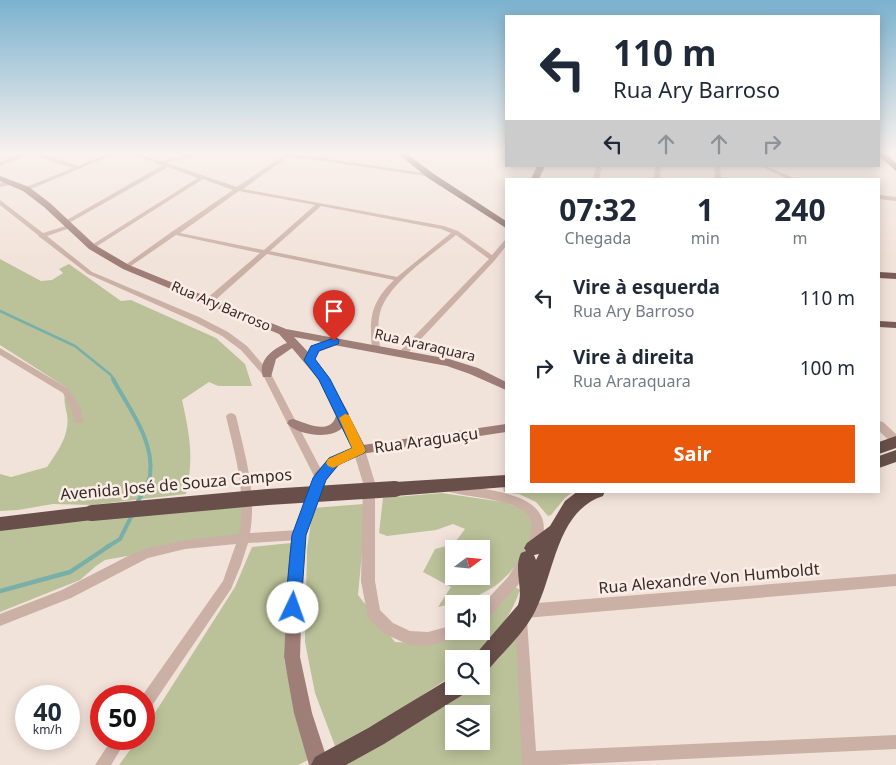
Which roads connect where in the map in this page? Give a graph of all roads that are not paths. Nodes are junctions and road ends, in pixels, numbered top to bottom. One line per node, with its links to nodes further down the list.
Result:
1 (23, 188): 8 (main road, Rua Ary Barroso)
2 (29, 188): 8 (street)
3 (129, 188): 16 (street)
4 (186, 188): 22 (street)
5 (229, 188): 9 (street)
6 (239, 188): 9 (street)
7 (449, 188): 14 (main road)
8 (26, 189): 16 (main road, Rua Ary Barroso)
9 (236, 190): 13 (street); 19 (street)
10 (880, 197): 11 (street)
11 (896, 199)
12 (0, 202): 20 (street)
13 (319, 205): 18 (street); 23 (street)
14 (478, 205): 15 (main road); 17 (main road)
15 (505, 218)
16 (68, 224): 20 (street); 22 (main road, Rua Ary Barroso)
17 (505, 224)
18 (456, 232): 24 (street); 28 (street)
19 (173, 233): 23 (street); 25 (street)
20 (41, 236): 39 (street)
21 (505, 243): 24 (street)
22 (92, 247): 25 (main road, Rua Ary Barroso)
23 (265, 253): 28 (street); 29 (street)
24 (494, 258): 37 (street)
25 (126, 267): 29 (main road, Rua Ary Barroso)
26 (880, 275): 27 (main road)
27 (896, 276)
28 (399, 279): 35 (street)
29 (210, 301): 32 (main road, Rua Ary Barroso)
30 (880, 324): 31 (main road)
31 (896, 325)
32 (283, 332): 33 (main road, Rua Araraquara); 34 (main road, Rua Ary Barroso)
33 (334, 341): 35 (main road, Rua Araraquara); 38 (main road)
34 (293, 344): 38 (main road, Rua Ary Barroso); 39 (main road)
35 (376, 348): 37 (main road, Rua Araraquara)
36 (0, 351): 43 (street)
37 (402, 354): 40 (main road, Rua Araraquara)
38 (309, 360): 41 (main road, Rua Ary Barroso)
39 (267, 374): 44 (street)
40 (505, 386)
41 (343, 414): 44 (main road); 49 (main road, Rua Ary Barroso)
42 (231, 416): 59 (street)
43 (78, 421)
44 (293, 423): 52 (street)
45 (880, 426): 47 (street)
46 (505, 428): 49 (main road, Rua Araguaçu)
47 (896, 441): 48 (highway)
48 (880, 448)
49 (359, 450): 52 (main road, Rua Araguaçu); 65 (street, Rua Ary Barroso)
50 (896, 456): 51 (highway)
51 (880, 462)
52 (320, 478): 58 (main road, Rua Araguaçu)
53 (505, 481): 54 (highway, Avenida José de Souza Campos)
54 (441, 486): 56 (highway, Avenida José de Souza Campos, bridge); 60 (street)
55 (591, 493): 57 (highway)
56 (0, 524)
57 (557, 530): 60 (highway); 63 (highway)
58 (299, 535): 59 (street); 72 (main road, Rua Araguaçu)
59 (242, 539): 64 (street); 67 (street)
60 (530, 554): 62 (street); 63 (highway)
61 (896, 580): 63 (street, Rua Alexandre Von Humboldt)
62 (490, 606)
63 (525, 608): 66 (highway); 71 (street)
64 (0, 620)
65 (445, 634)
66 (490, 652)
67 (155, 689)
68 (445, 693): 72 (highway)
69 (896, 742): 71 (street)
70 (112, 750): 73 (street)
71 (528, 762)
72 (323, 764)
73 (102, 765)

